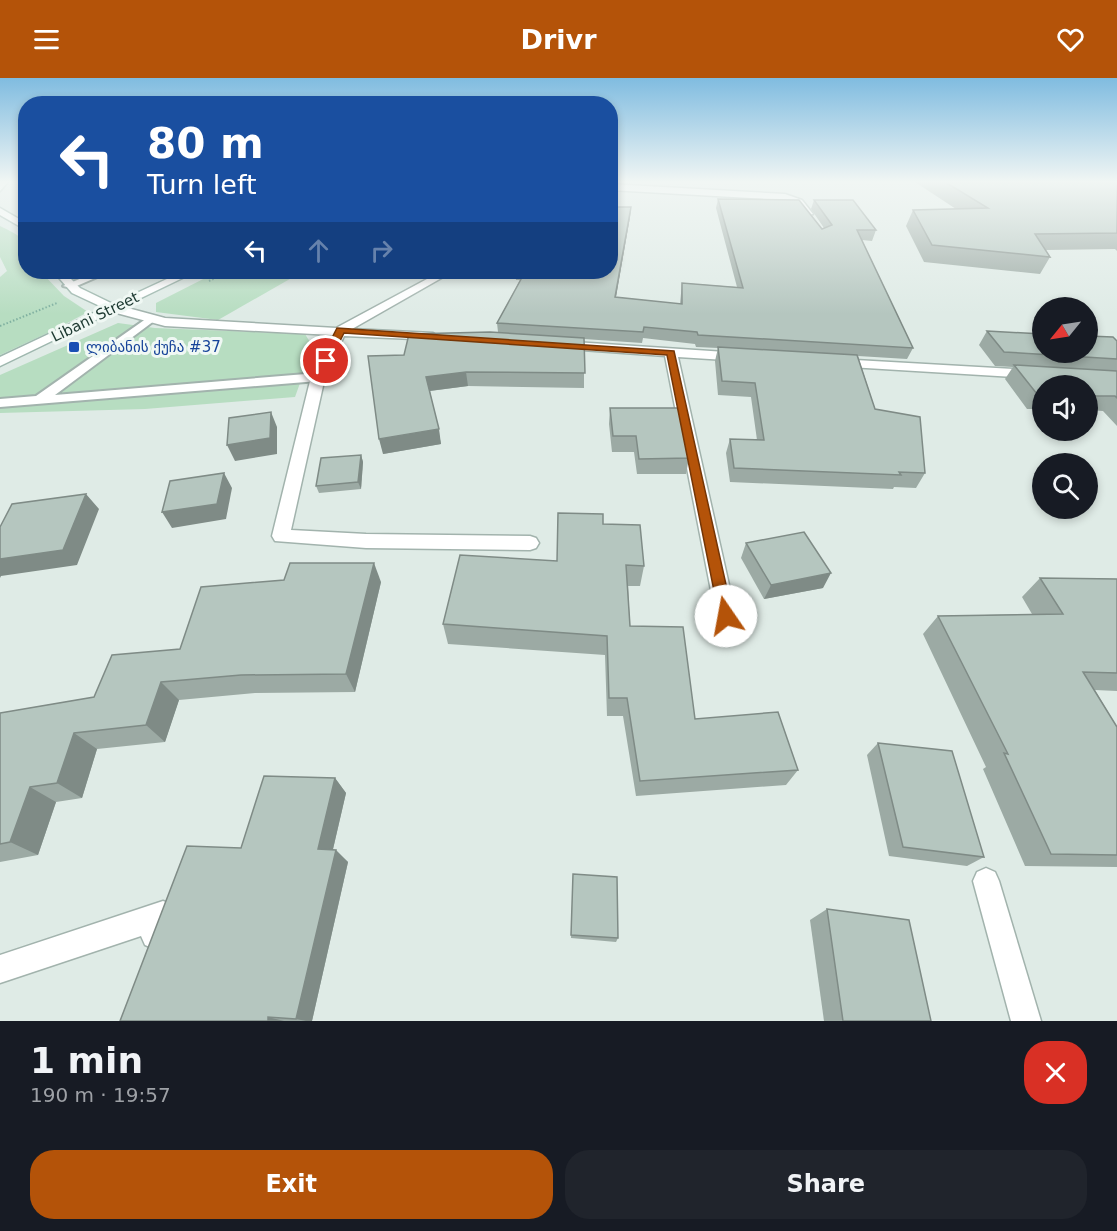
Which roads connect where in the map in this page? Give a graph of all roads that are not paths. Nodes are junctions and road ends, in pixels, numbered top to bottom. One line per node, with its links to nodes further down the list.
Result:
1 (64, 279): 5 (street)
2 (86, 279): 5 (lane)
3 (175, 279): 6 (street, Libani Street)
4 (434, 279): 8 (street)
5 (68, 286): 6 (street)
6 (113, 308): 7 (street); 13 (street, Libani Street)
7 (150, 319): 8 (street); 17 (lane)
8 (341, 330): 9 (street); 16 (street)
9 (447, 338)
10 (541, 344): 11 (street)
11 (671, 353): 12 (street); 20 (street)
12 (753, 358)
13 (0, 362)
14 (824, 362): 15 (street)
15 (1047, 375)
16 (318, 377): 17 (lane); 19 (street)
17 (38, 401): 18 (lane)
18 (0, 403)
19 (530, 543)
20 (726, 616)
21 (986, 881): 24 (street)
22 (147, 958): 23 (street)
23 (0, 969)
24 (1026, 1021)

